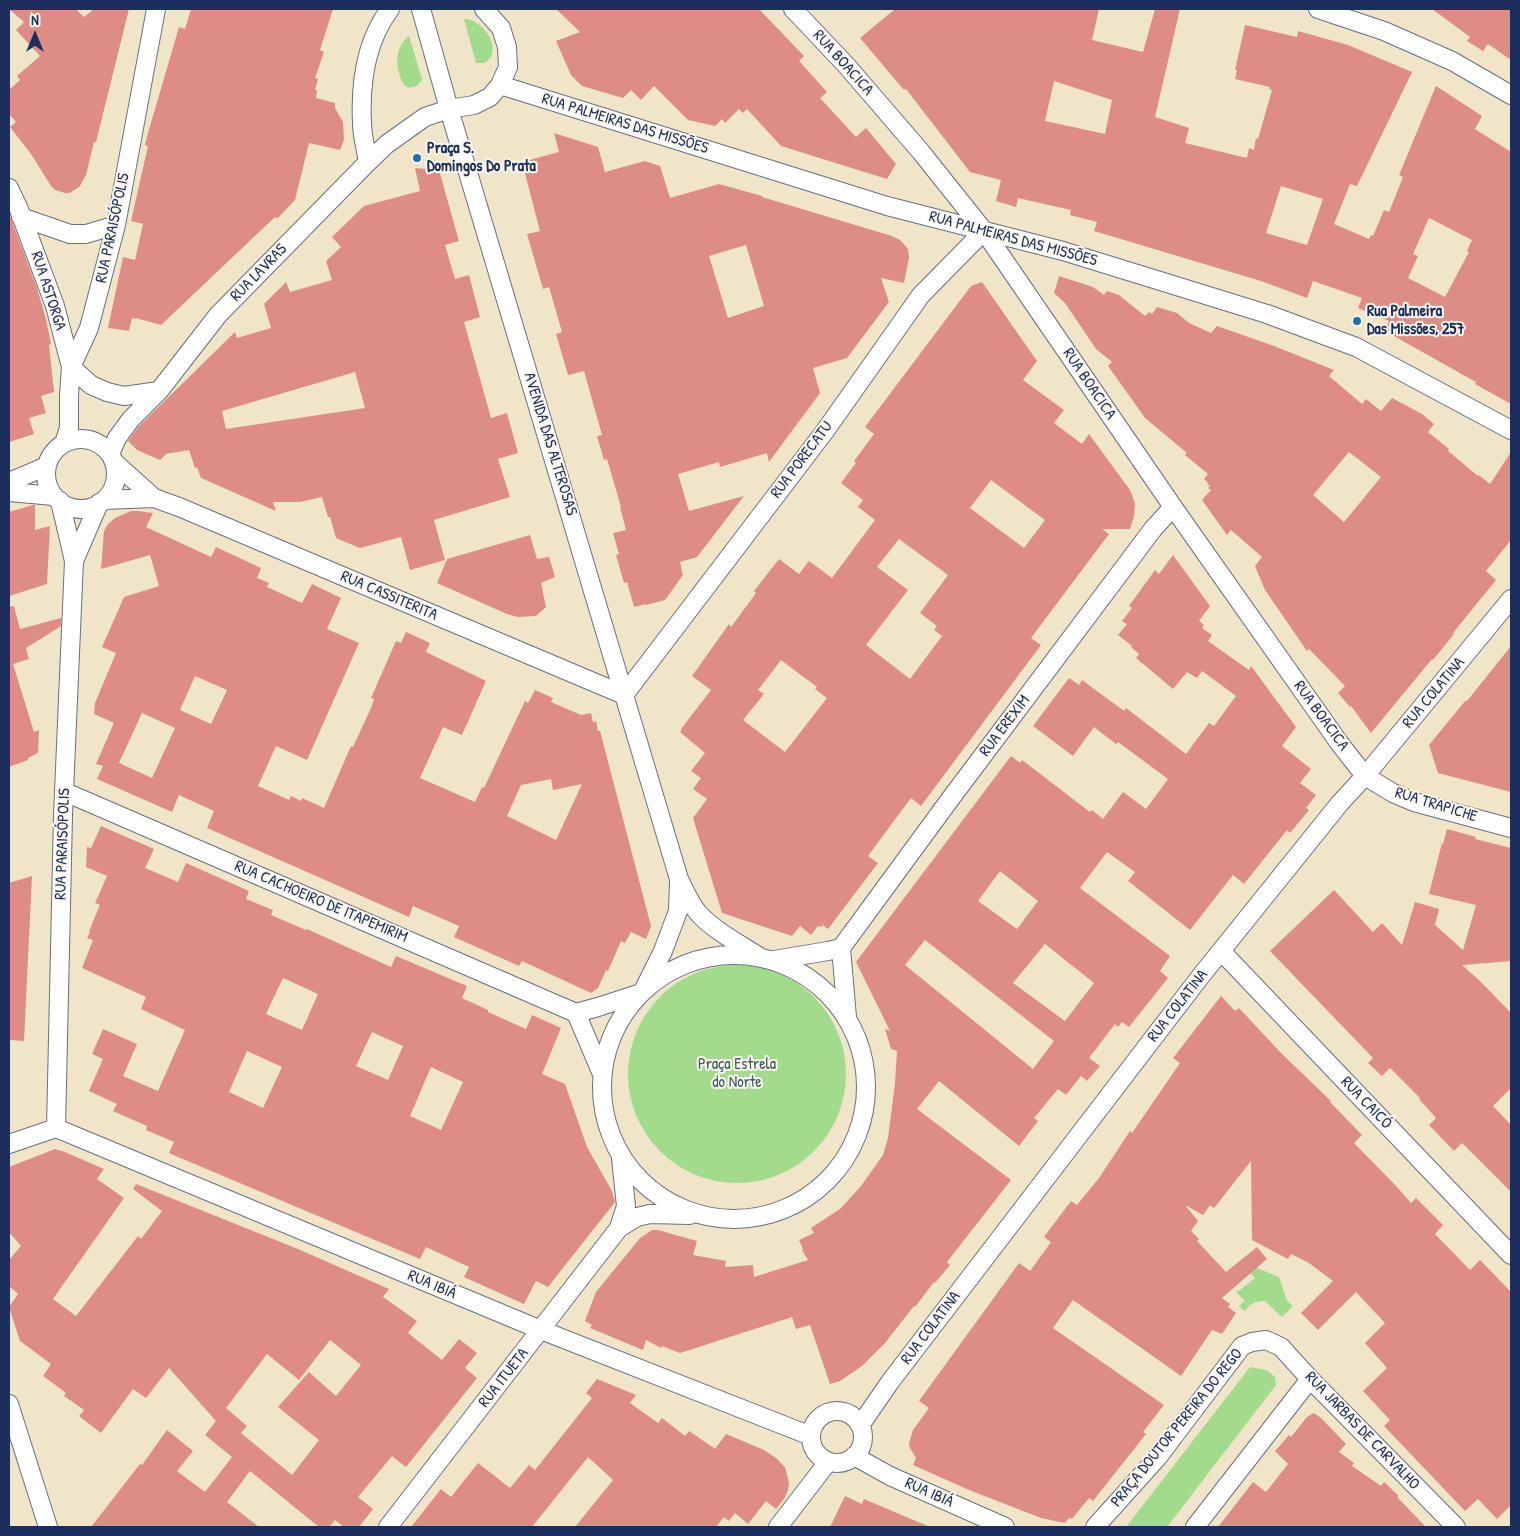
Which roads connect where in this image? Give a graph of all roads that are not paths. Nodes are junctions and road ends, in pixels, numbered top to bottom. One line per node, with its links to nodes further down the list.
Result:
1 (156, 9): 13 (street, RUA PARAISÓPOLIS)
2 (390, 9): 10 (street)
3 (421, 9): 9 (street, AVENIDA DAS ALTEROSAS)
4 (484, 9): 7 (street)
5 (793, 9): 14 (street, RUA BOACICA)
6 (1318, 9): 8 (street)
7 (500, 85): 9 (street, RUA LAVRAS); 14 (street, RUA PALMEIRAS DAS MISSÕES)
8 (1511, 95)
9 (449, 109): 10 (street, RUA LAVRAS); 29 (street, AVENIDA DAS ALTEROSAS)
10 (368, 162): 16 (street, RUA LAVRAS)
11 (9, 188): 12 (street, RUA ASTORGA)
12 (22, 216): 13 (street, RUA ASTORGA); 15 (street, RUA ASTORGA)
13 (116, 225): 15 (street, RUA PARAISÓPOLIS)
14 (984, 231): 17 (street, RUA PALMEIRAS DAS MISSÕES); 26 (street, RUA BOACICA); 29 (street, RUA PORECATU)
15 (71, 367): 16 (street); 18 (street, RUA PARAISÓPOLIS)
16 (159, 391): 19 (street, RUA LAVRAS)
17 (1511, 430)
18 (64, 443): 19 (street); 20 (street)
19 (113, 458): 24 (street, RUA CASSITERITA); 25 (street)
20 (47, 466): 21 (street); 23 (street)
21 (9, 482)
22 (9, 492): 23 (street)
23 (57, 498): 25 (street); 27 (street, RUA PARAISÓPOLIS)
24 (154, 498): 25 (street, RUA CASSITERITA); 29 (street, RUA CASSITERITA)
25 (102, 502): 27 (street, RUA PARAISÓPOLIS)
26 (1172, 507): 30 (street, RUA BOACICA); 34 (street, RUA EREXIM)
27 (74, 561): 31 (street, RUA PARAISÓPOLIS)
28 (1511, 599): 30 (street, RUA COLATINA)
29 (624, 695): 33 (street, AVENIDA DAS ALTEROSAS)
30 (1365, 776): 32 (street, RUA TRAPICHE); 35 (street, RUA COLATINA)
31 (65, 792): 38 (street, RUA CACHOEIRO DE ITAPEMIRIM); 41 (street, RUA PARAISÓPOLIS)
32 (1511, 828)
33 (679, 879): 36 (street, AVENIDA DAS ALTEROSAS); 37 (street, AVENIDA DAS ALTEROSAS)
34 (841, 948): 36 (street); 39 (street)
35 (1221, 950): 46 (street, RUA CAICÓ); 51 (street, RUA COLATINA)
36 (766, 959): 37 (street); 39 (street)
37 (642, 992): 38 (street); 40 (street)
38 (576, 1013): 40 (street)
39 (847, 1018): 44 (street)
40 (603, 1075): 43 (street)
41 (56, 1128): 42 (street); 47 (street, RUA IBIÁ)
42 (9, 1144)
43 (621, 1155): 44 (street); 45 (street, RUA ITUETA)
44 (708, 1216): 45 (street, RUA ITUETA)
45 (619, 1228): 47 (street, RUA ITUETA)
46 (1511, 1255)
47 (541, 1330): 52 (street, RUA IBIÁ); 56 (street, RUA ITUETA)
48 (1266, 1340): 49 (street, RUA JARBAS DE CARVALHO); 59 (street, PRAÇA DOUTOR PEREIRA DO REGO)
49 (1310, 1379): 60 (street); 61 (street, RUA JARBAS DE CARVALHO)
50 (9, 1404): 55 (street)
51 (859, 1424): 52 (street); 53 (street)
52 (811, 1436): 54 (street)
53 (854, 1456): 54 (street); 58 (street, RUA IBIÁ)
54 (828, 1462): 57 (street)
55 (48, 1527)
56 (388, 1527)
57 (778, 1527)
58 (1005, 1527)
59 (1095, 1527)
60 (1195, 1527)
61 (1456, 1527)

